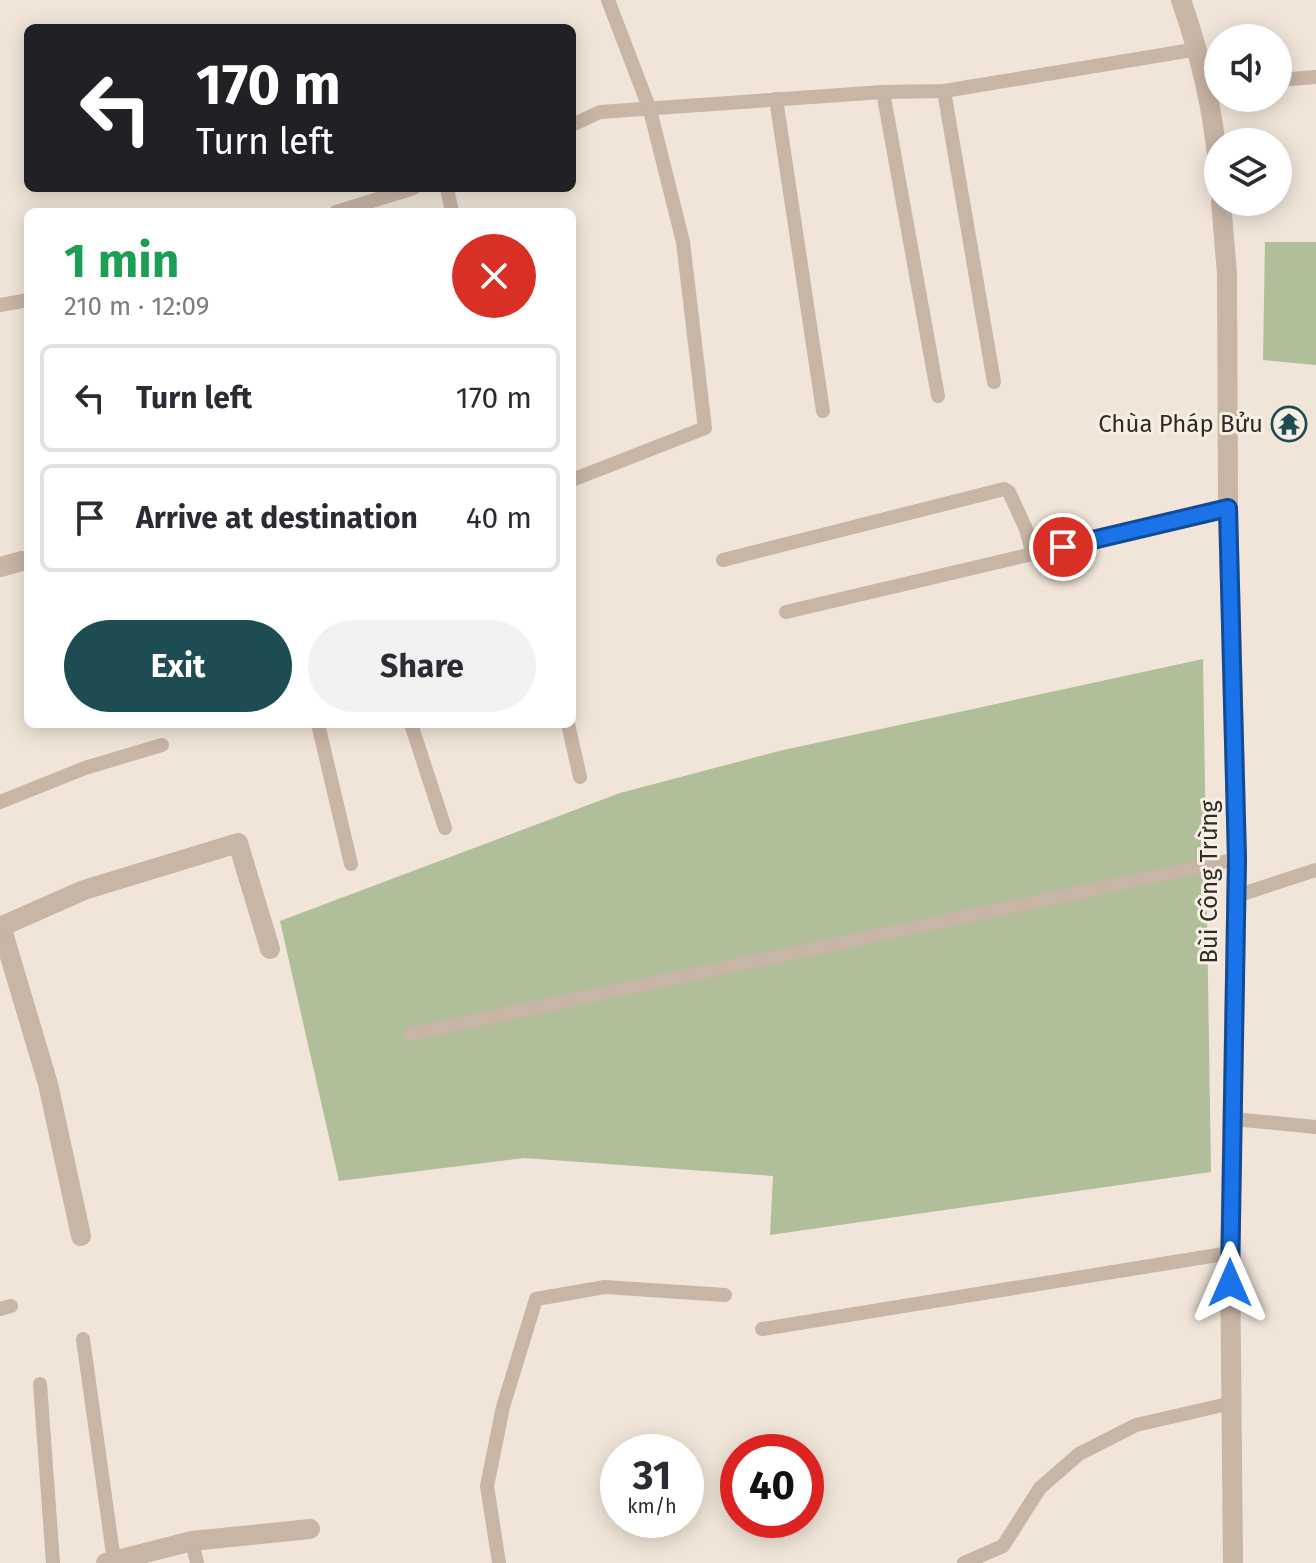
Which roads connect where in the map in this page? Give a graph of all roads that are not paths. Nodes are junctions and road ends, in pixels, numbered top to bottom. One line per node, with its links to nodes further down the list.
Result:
1 (608, 0): 10 (lane)
2 (1181, 0): 3 (street)
3 (1198, 49): 4 (street); 7 (lane)
4 (1204, 64)
5 (1316, 77): 6 (lane)
6 (1292, 79)
7 (944, 91): 8 (lane); 17 (lane)
8 (883, 92): 9 (lane); 18 (lane)
9 (776, 99): 10 (lane); 19 (lane)
10 (650, 110): 11 (lane); 20 (lane)
11 (576, 123)
12 (401, 192): 13 (lane)
13 (349, 208)
14 (1222, 216): 21 (street, Bùi Công Trừng)
15 (24, 301): 16 (lane)
16 (0, 305)
17 (994, 382)
18 (938, 396)
19 (823, 411)
20 (576, 478)
21 (1228, 508): 22 (lane); 34 (street, Bùi Công Trừng)
22 (1033, 554): 23 (lane); 26 (lane)
23 (723, 560)
24 (22, 561): 25 (street)
25 (0, 567)
26 (786, 612)
27 (319, 728): 35 (lane)
28 (412, 728): 33 (lane)
29 (569, 728): 31 (lane)
30 (162, 745): 32 (lane)
31 (580, 777)
32 (0, 802)
33 (445, 828)
34 (1237, 859): 37 (street, Bùi Công Trừng); 40 (lane)
35 (351, 864)
36 (1316, 870): 37 (lane)
37 (1236, 896): 41 (street, Bùi Công Trừng)
38 (1, 926): 39 (street); 43 (street)
39 (270, 949)
40 (411, 1034)
41 (1233, 1119): 42 (lane); 44 (street, Bùi Công Trừng)
42 (1316, 1127)
43 (81, 1236)
44 (1230, 1253): 46 (lane); 49 (street, Bùi Công Trừng)
45 (725, 1295): 55 (lane)
46 (762, 1329)
47 (83, 1339): 52 (lane)
48 (40, 1384): 53 (lane)
49 (1232, 1403): 56 (lane); 57 (street, Bùi Công Trừng)
50 (310, 1529): 51 (street)
51 (192, 1541): 52 (street); 54 (lane)
52 (110, 1562)
53 (53, 1563)
54 (197, 1563)
55 (499, 1563)
56 (964, 1563)
57 (1233, 1563)

